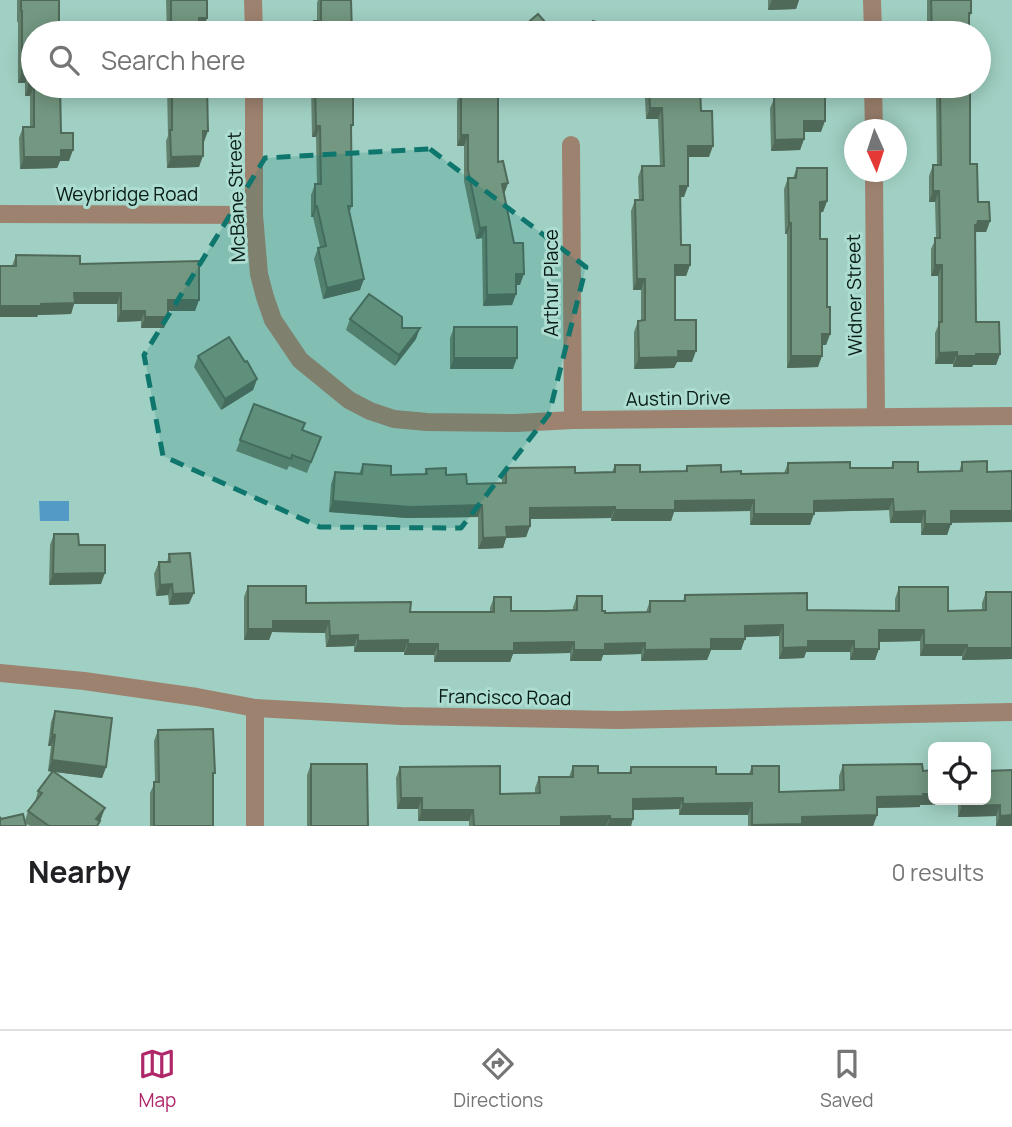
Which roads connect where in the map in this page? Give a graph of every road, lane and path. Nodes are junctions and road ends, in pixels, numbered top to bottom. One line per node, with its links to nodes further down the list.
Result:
1 (253, 0): 3 (street)
2 (872, 0): 4 (street)
3 (254, 21)
4 (873, 21)
5 (254, 98): 11 (street, McBane Street)
6 (873, 98): 7 (street)
7 (874, 119)
8 (571, 145): 15 (street, Arthur Place)
9 (874, 182): 14 (street, Widner Street)
10 (0, 214): 11 (street, Weybridge Road)
11 (254, 215): 12 (street, McBane Street)
12 (349, 400): 15 (street, Austin Drive)
13 (1012, 416): 14 (street, Austin Drive)
14 (876, 417): 15 (street, Austin Drive)
15 (573, 420)
16 (0, 673): 17 (street, Francisco Road)
17 (255, 708): 18 (street, Francisco Road); 19 (street)
18 (1012, 712)
19 (254, 826)

